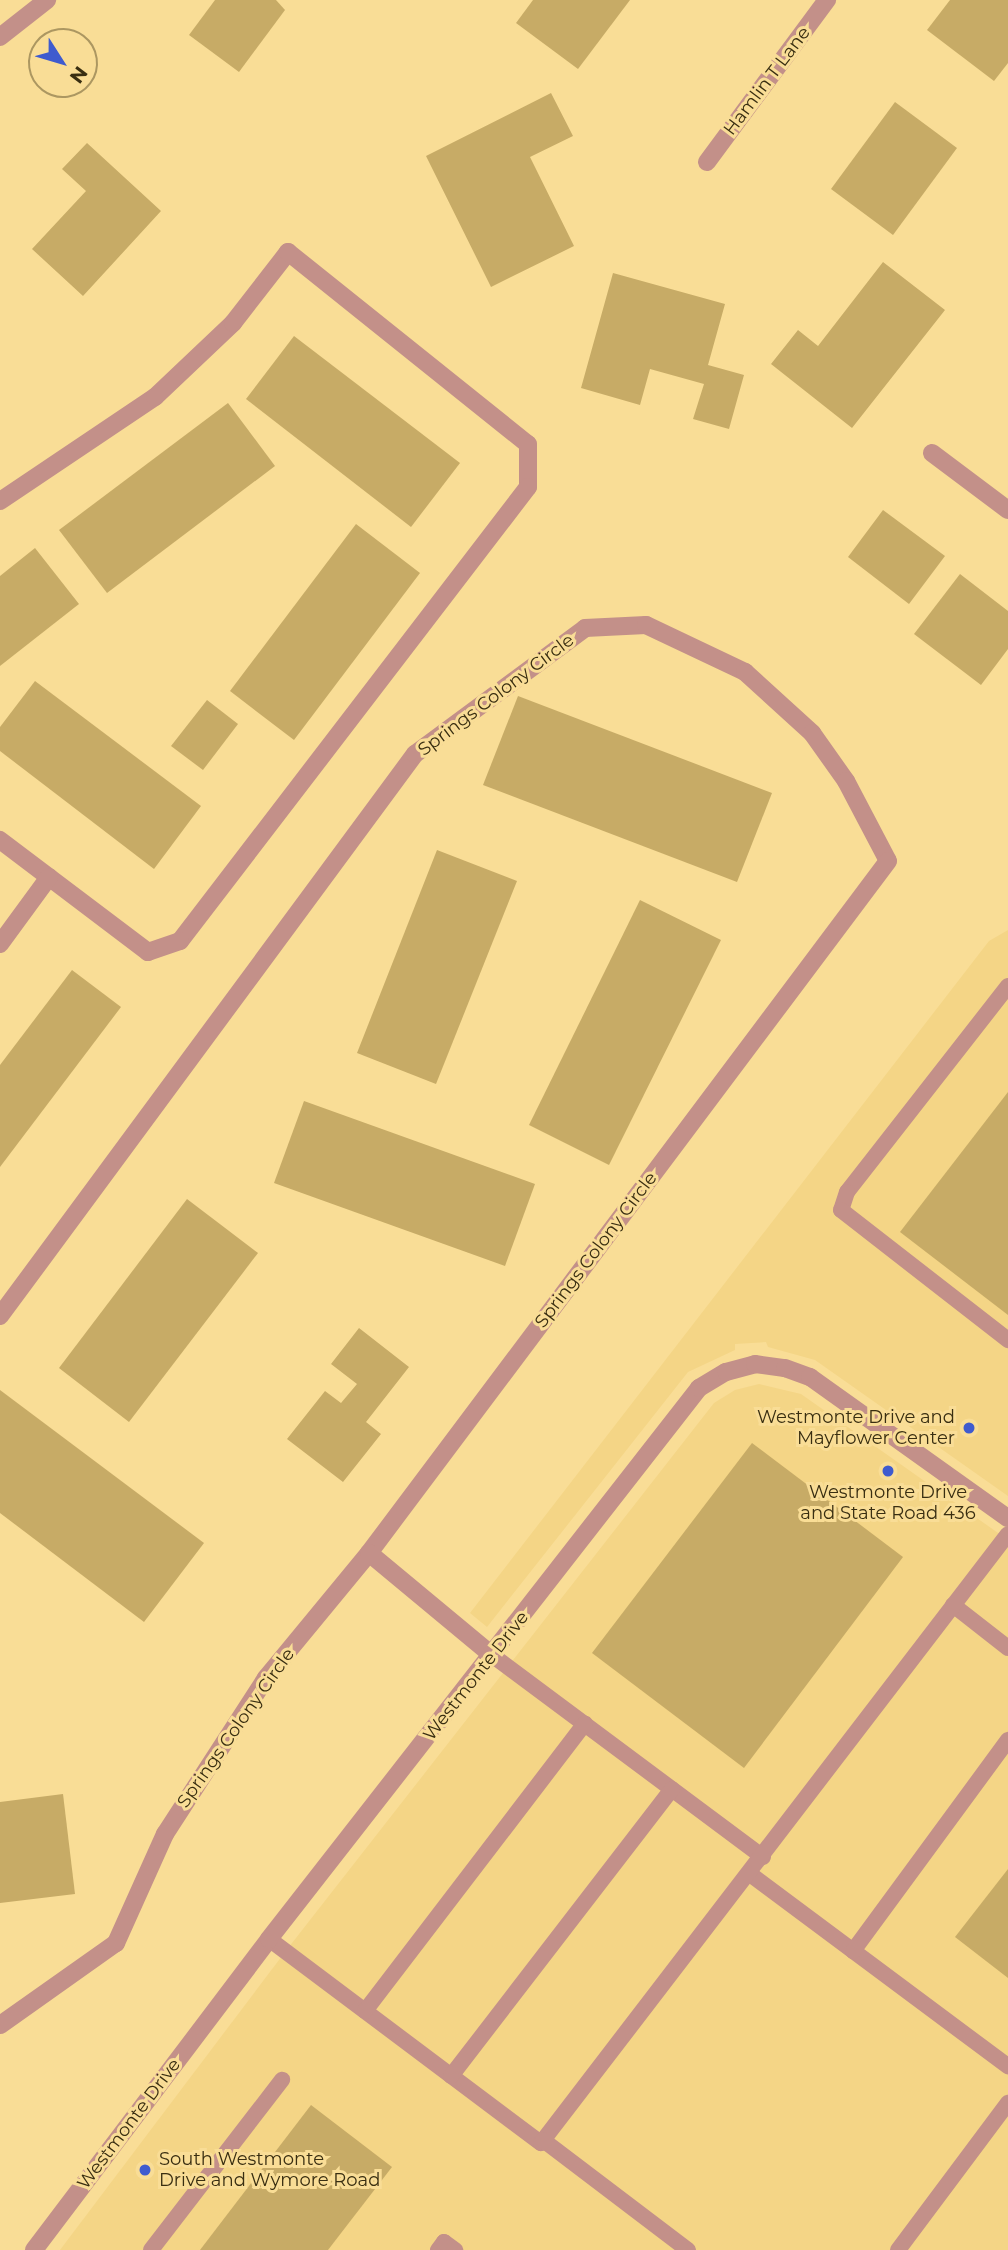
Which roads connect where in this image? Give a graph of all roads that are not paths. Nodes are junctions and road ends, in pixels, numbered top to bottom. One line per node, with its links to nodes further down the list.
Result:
1 (47, 0): 3 (street)
2 (827, 0): 4 (street, Hamlin T Lane)
3 (0, 37)
4 (707, 162)
5 (932, 453): 7 (street)
6 (0, 501): 9 (street)
7 (1008, 510)
8 (0, 840): 9 (street)
9 (49, 877): 10 (street)
10 (0, 944)
11 (1006, 991): 13 (lane)
12 (0, 1316): 16 (street, Springs Colony Circle)
13 (1008, 1340)
14 (1008, 1518): 19 (street, Westmonte Drive)
15 (1008, 1534): 17 (lane)
16 (369, 1553): 19 (street); 28 (street, Springs Colony Circle)
17 (953, 1605): 18 (lane); 23 (lane)
18 (1008, 1648)
19 (492, 1655): 20 (lane); 25 (street, Westmonte Drive)
20 (585, 1723): 22 (lane); 27 (lane)
21 (1008, 1740): 26 (lane)
22 (672, 1789): 23 (lane); 30 (lane)
23 (762, 1857): 24 (lane)
24 (750, 1874): 26 (lane); 33 (lane)
25 (269, 1939): 27 (lane); 34 (street, Westmonte Drive)
26 (853, 1951): 29 (lane)
27 (365, 2011): 30 (lane)
28 (0, 2025)
29 (1008, 2066)
30 (451, 2076): 33 (lane)
31 (282, 2080): 35 (lane)
32 (1008, 2103): 39 (lane)
33 (543, 2140): 38 (lane)
34 (34, 2250)
35 (151, 2250)
36 (438, 2250): 37 (lane)
37 (455, 2250)
38 (688, 2250)
39 (898, 2250)

